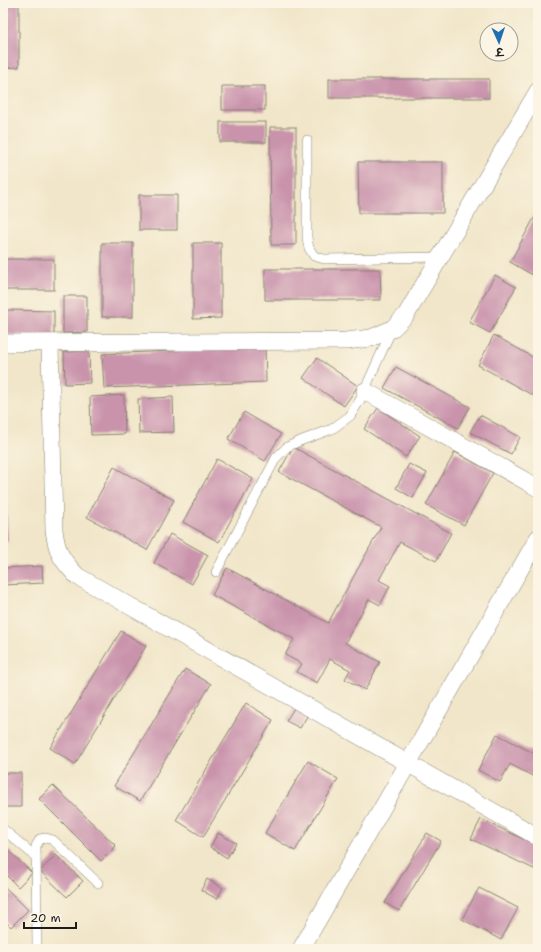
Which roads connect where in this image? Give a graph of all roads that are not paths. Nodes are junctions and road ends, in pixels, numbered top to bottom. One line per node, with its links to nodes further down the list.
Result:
1 (538, 91): 3 (street)
2 (307, 140): 3 (lane)
3 (440, 258): 4 (street)
4 (392, 329): 6 (street); 7 (lane)
5 (3, 343): 6 (street)
6 (50, 344): 11 (street)
7 (364, 391): 8 (street); 10 (lane)
8 (538, 488)
9 (538, 538): 11 (street)
10 (216, 572)
11 (408, 763): 13 (street); 17 (street)
12 (3, 829): 14 (lane)
13 (538, 837)
14 (36, 857): 15 (lane); 16 (lane)
15 (98, 883)
16 (37, 949)
17 (301, 949)

